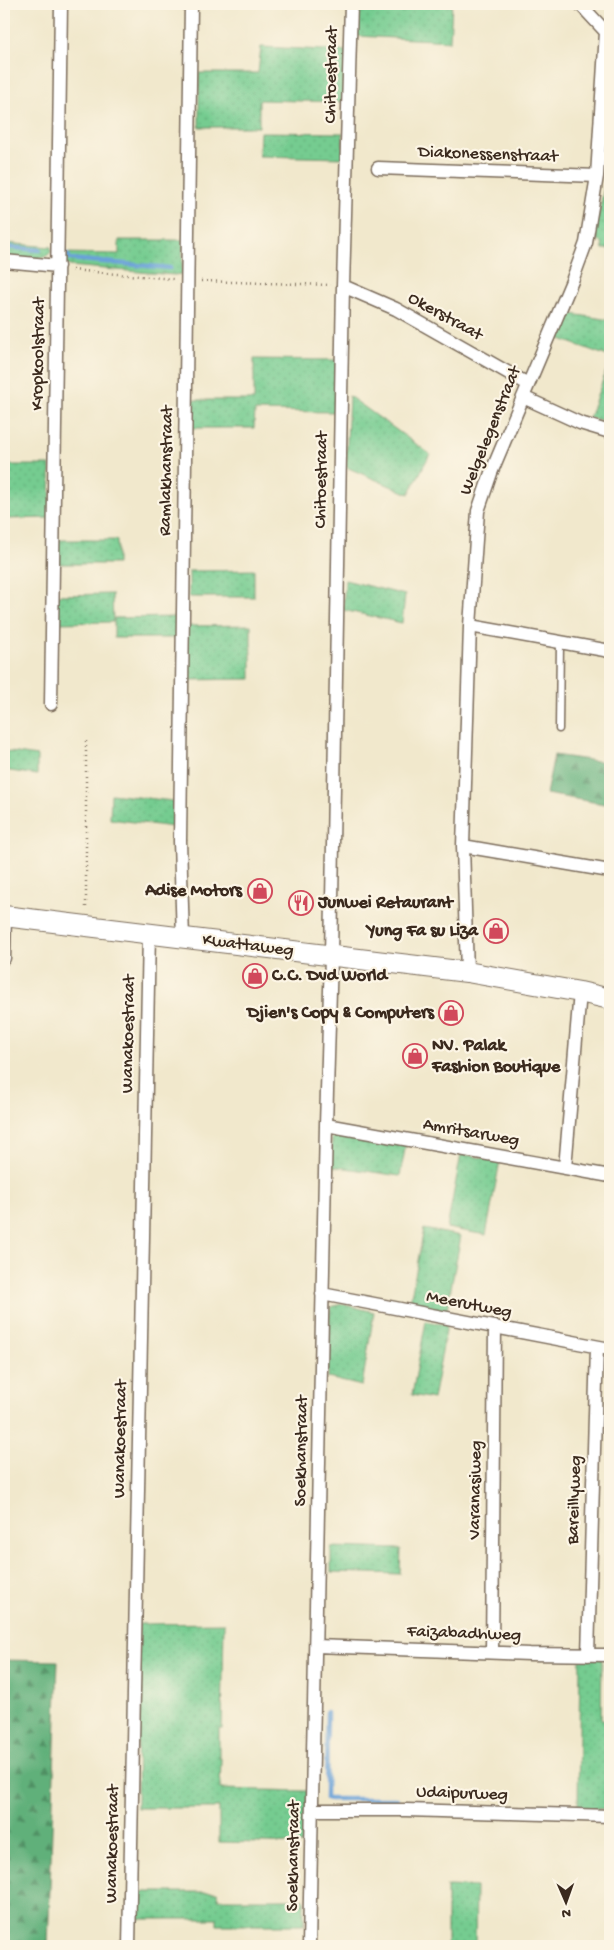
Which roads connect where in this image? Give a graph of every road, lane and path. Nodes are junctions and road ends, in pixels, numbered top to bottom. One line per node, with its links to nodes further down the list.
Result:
1 (61, 4): 9 (street, Kropkoolstraat)
2 (191, 4): 10 (street, Ramlakhanstraat)
3 (351, 4): 11 (street, Chitoestraat)
4 (580, 4): 5 (street, Welgelegenstraat)
5 (608, 31): 7 (street, Welgelegenstraat)
6 (378, 168): 7 (street, Diakonessenstraat)
7 (602, 170): 12 (street, Welgelegenstraat)
8 (4, 261): 9 (street)
9 (58, 268): 10 (path); 18 (street, Kropkoolstraat)
10 (187, 280): 11 (path); 26 (street, Ramlakhanstraat)
11 (343, 286): 12 (street, Okerstraat); 27 (street, Chitoestraat)
12 (528, 384): 13 (street, Welgelegenstraat)
13 (523, 396): 14 (street); 15 (street, Welgelegenstraat)
14 (610, 432)
15 (470, 626): 16 (street); 21 (street, Welgelegenstraat)
16 (560, 642): 17 (street); 19 (lane)
17 (610, 651)
18 (51, 704)
19 (559, 729)
20 (86, 740): 24 (path)
21 (464, 846): 22 (street); 29 (street, Welgelegenstraat)
22 (610, 871)
23 (4, 916): 24 (main road, Kwattaweg); 28 (street)
24 (86, 928): 25 (main road, Kwattaweg)
25 (149, 933): 26 (main road, Kwattaweg); 44 (street, Wanakoestraat)
26 (183, 939): 27 (main road, Kwattaweg)
27 (331, 956): 29 (main road, Kwattaweg); 32 (street, Soekhanstraat)
28 (4, 958)
29 (467, 972): 30 (main road, Kwattaweg)
30 (580, 992): 31 (main road, Kwattaweg); 33 (street)
31 (610, 999)
32 (326, 1125): 33 (street, Amritsarweg); 35 (street, Soekhanstraat)
33 (565, 1168): 34 (street, Amritsarweg)
34 (610, 1176)
35 (322, 1294): 36 (street, Meerutweg); 38 (street, Soekhanstraat)
36 (495, 1328): 37 (street, Meerutweg); 39 (street, Varanasiweg)
37 (604, 1348): 40 (street, Bareillyweg)
38 (316, 1646): 39 (street, Faizabadhweg); 42 (street, Soekhanstraat)
39 (492, 1652): 40 (street, Faizabadhweg)
40 (588, 1655): 41 (street, Faizabadhweg)
41 (610, 1655)
42 (312, 1810): 43 (street, Udaipurweg); 45 (street, Soekhanstraat)
43 (610, 1816)
44 (129, 1946)
45 (309, 1946)

